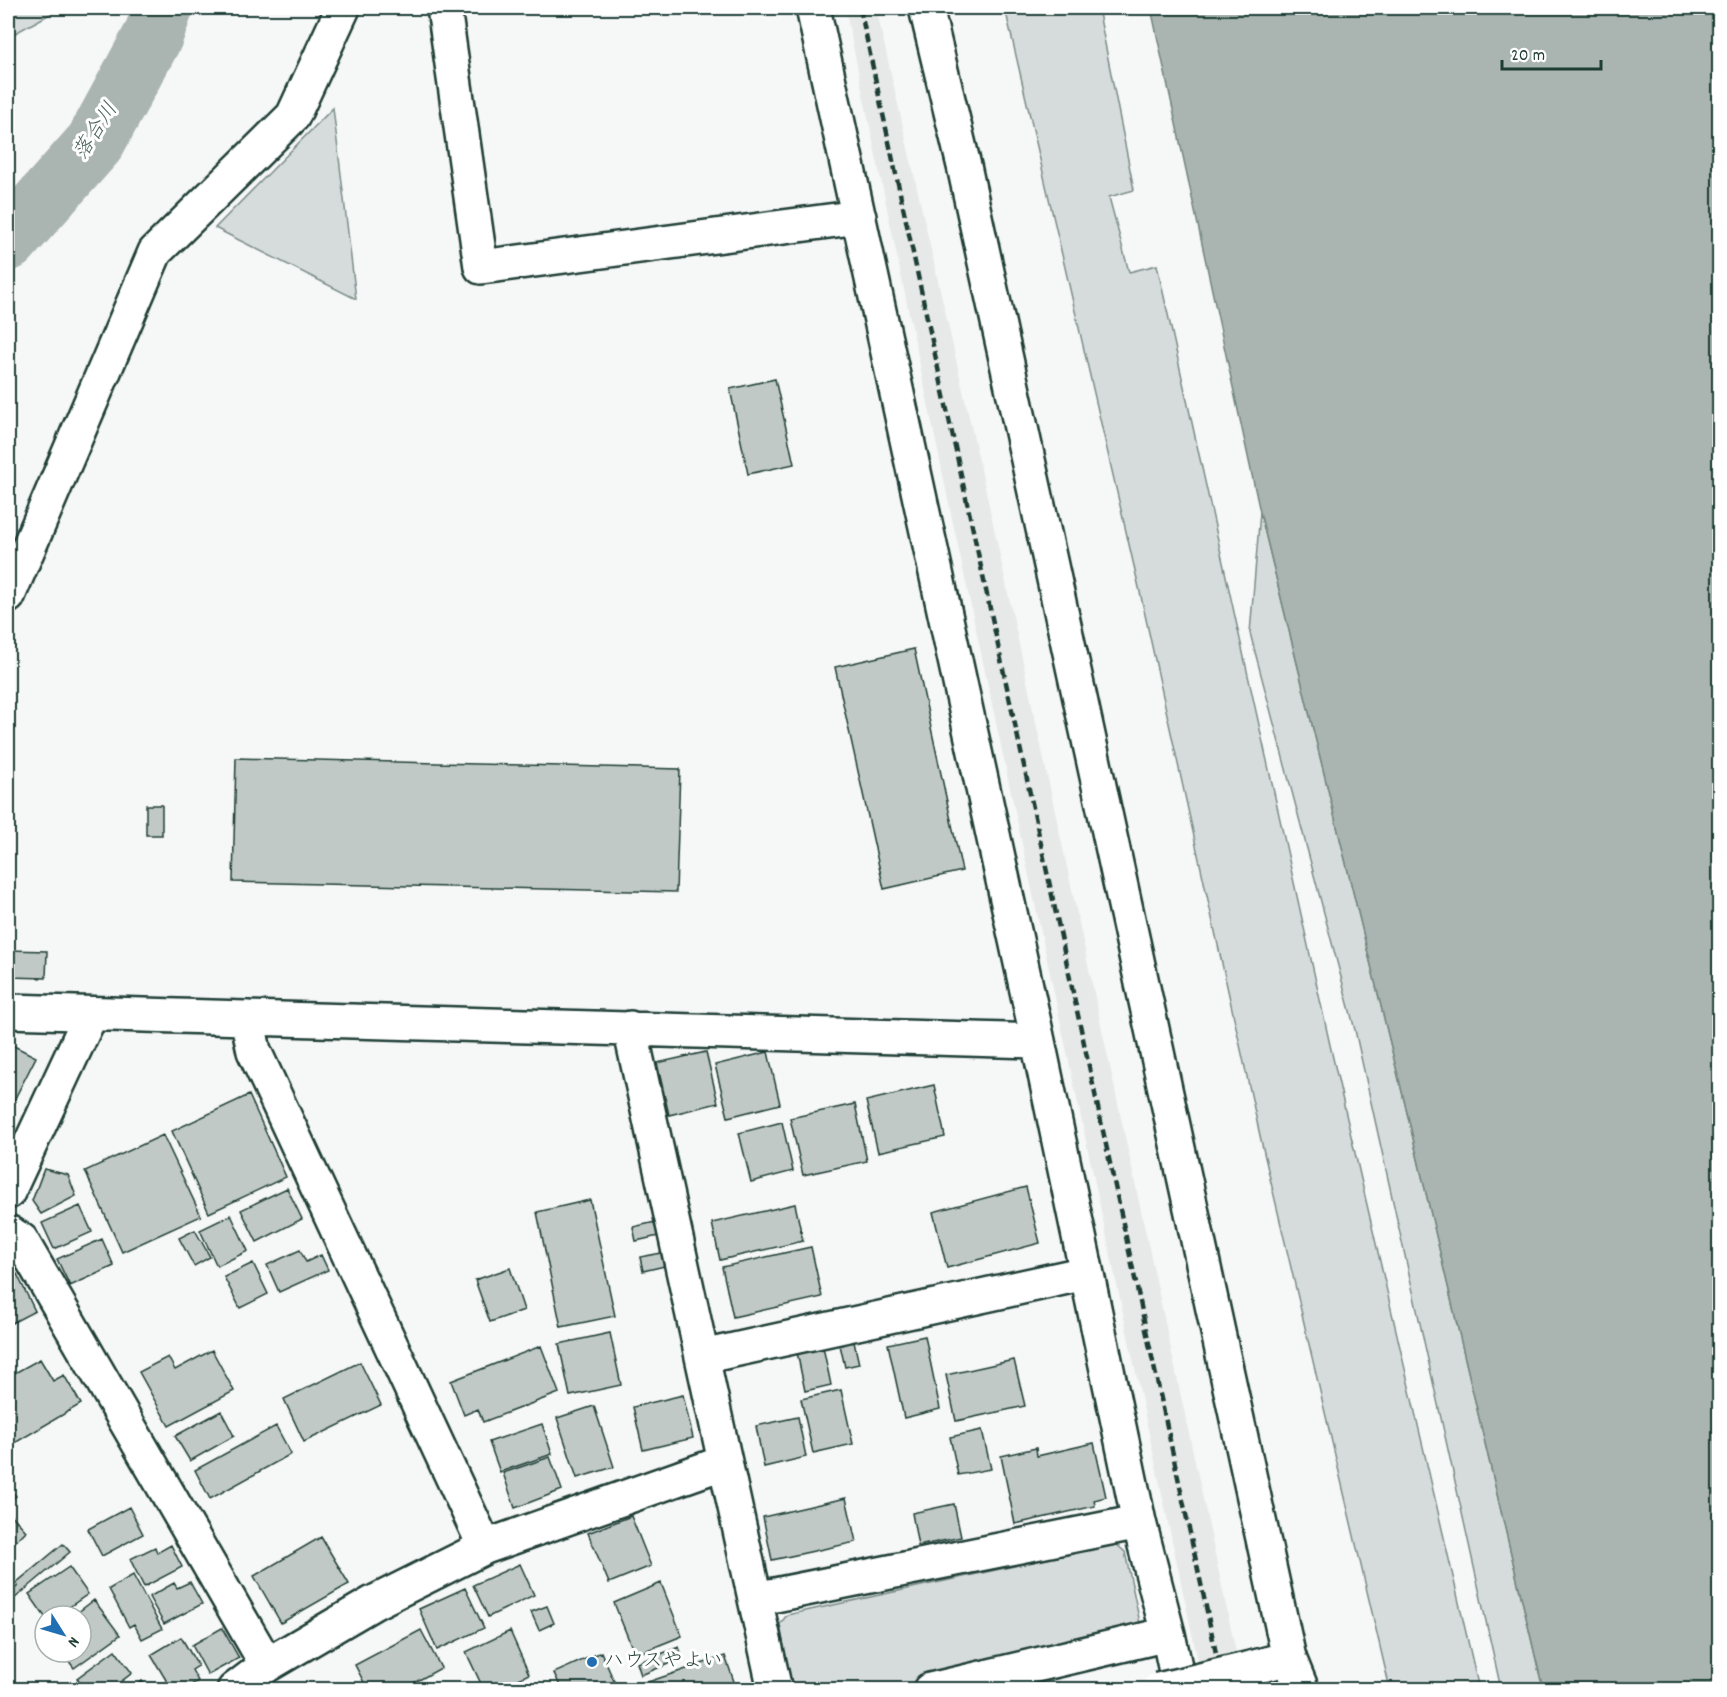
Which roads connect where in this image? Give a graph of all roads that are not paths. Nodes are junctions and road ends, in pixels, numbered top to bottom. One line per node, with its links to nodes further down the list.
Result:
1 (343, 8): 6 (street)
2 (444, 8): 5 (street)
3 (813, 8): 5 (street)
4 (926, 8): 21 (street)
5 (859, 217): 11 (street)
6 (8, 596)
7 (8, 1011): 8 (street)
8 (91, 1014): 9 (street); 12 (street)
9 (247, 1018): 10 (street); 18 (street)
10 (630, 1028): 11 (street); 15 (street)
11 (1038, 1041): 14 (street)
12 (8, 1192)
13 (8, 1232): 22 (street)
14 (1086, 1274): 15 (street); 17 (street)
15 (702, 1356): 16 (street)
16 (725, 1462): 18 (street); 19 (street)
17 (1139, 1522): 19 (street); 20 (street)
18 (485, 1547): 22 (street)
19 (755, 1599): 24 (street)
20 (1168, 1634): 25 (street); 27 (street)
21 (1289, 1658): 26 (street, bridge); 28 (street)
22 (267, 1665): 23 (street)
23 (234, 1689)
24 (775, 1689)
25 (930, 1689)
26 (1158, 1689)
27 (1180, 1689)
28 (1302, 1689)

